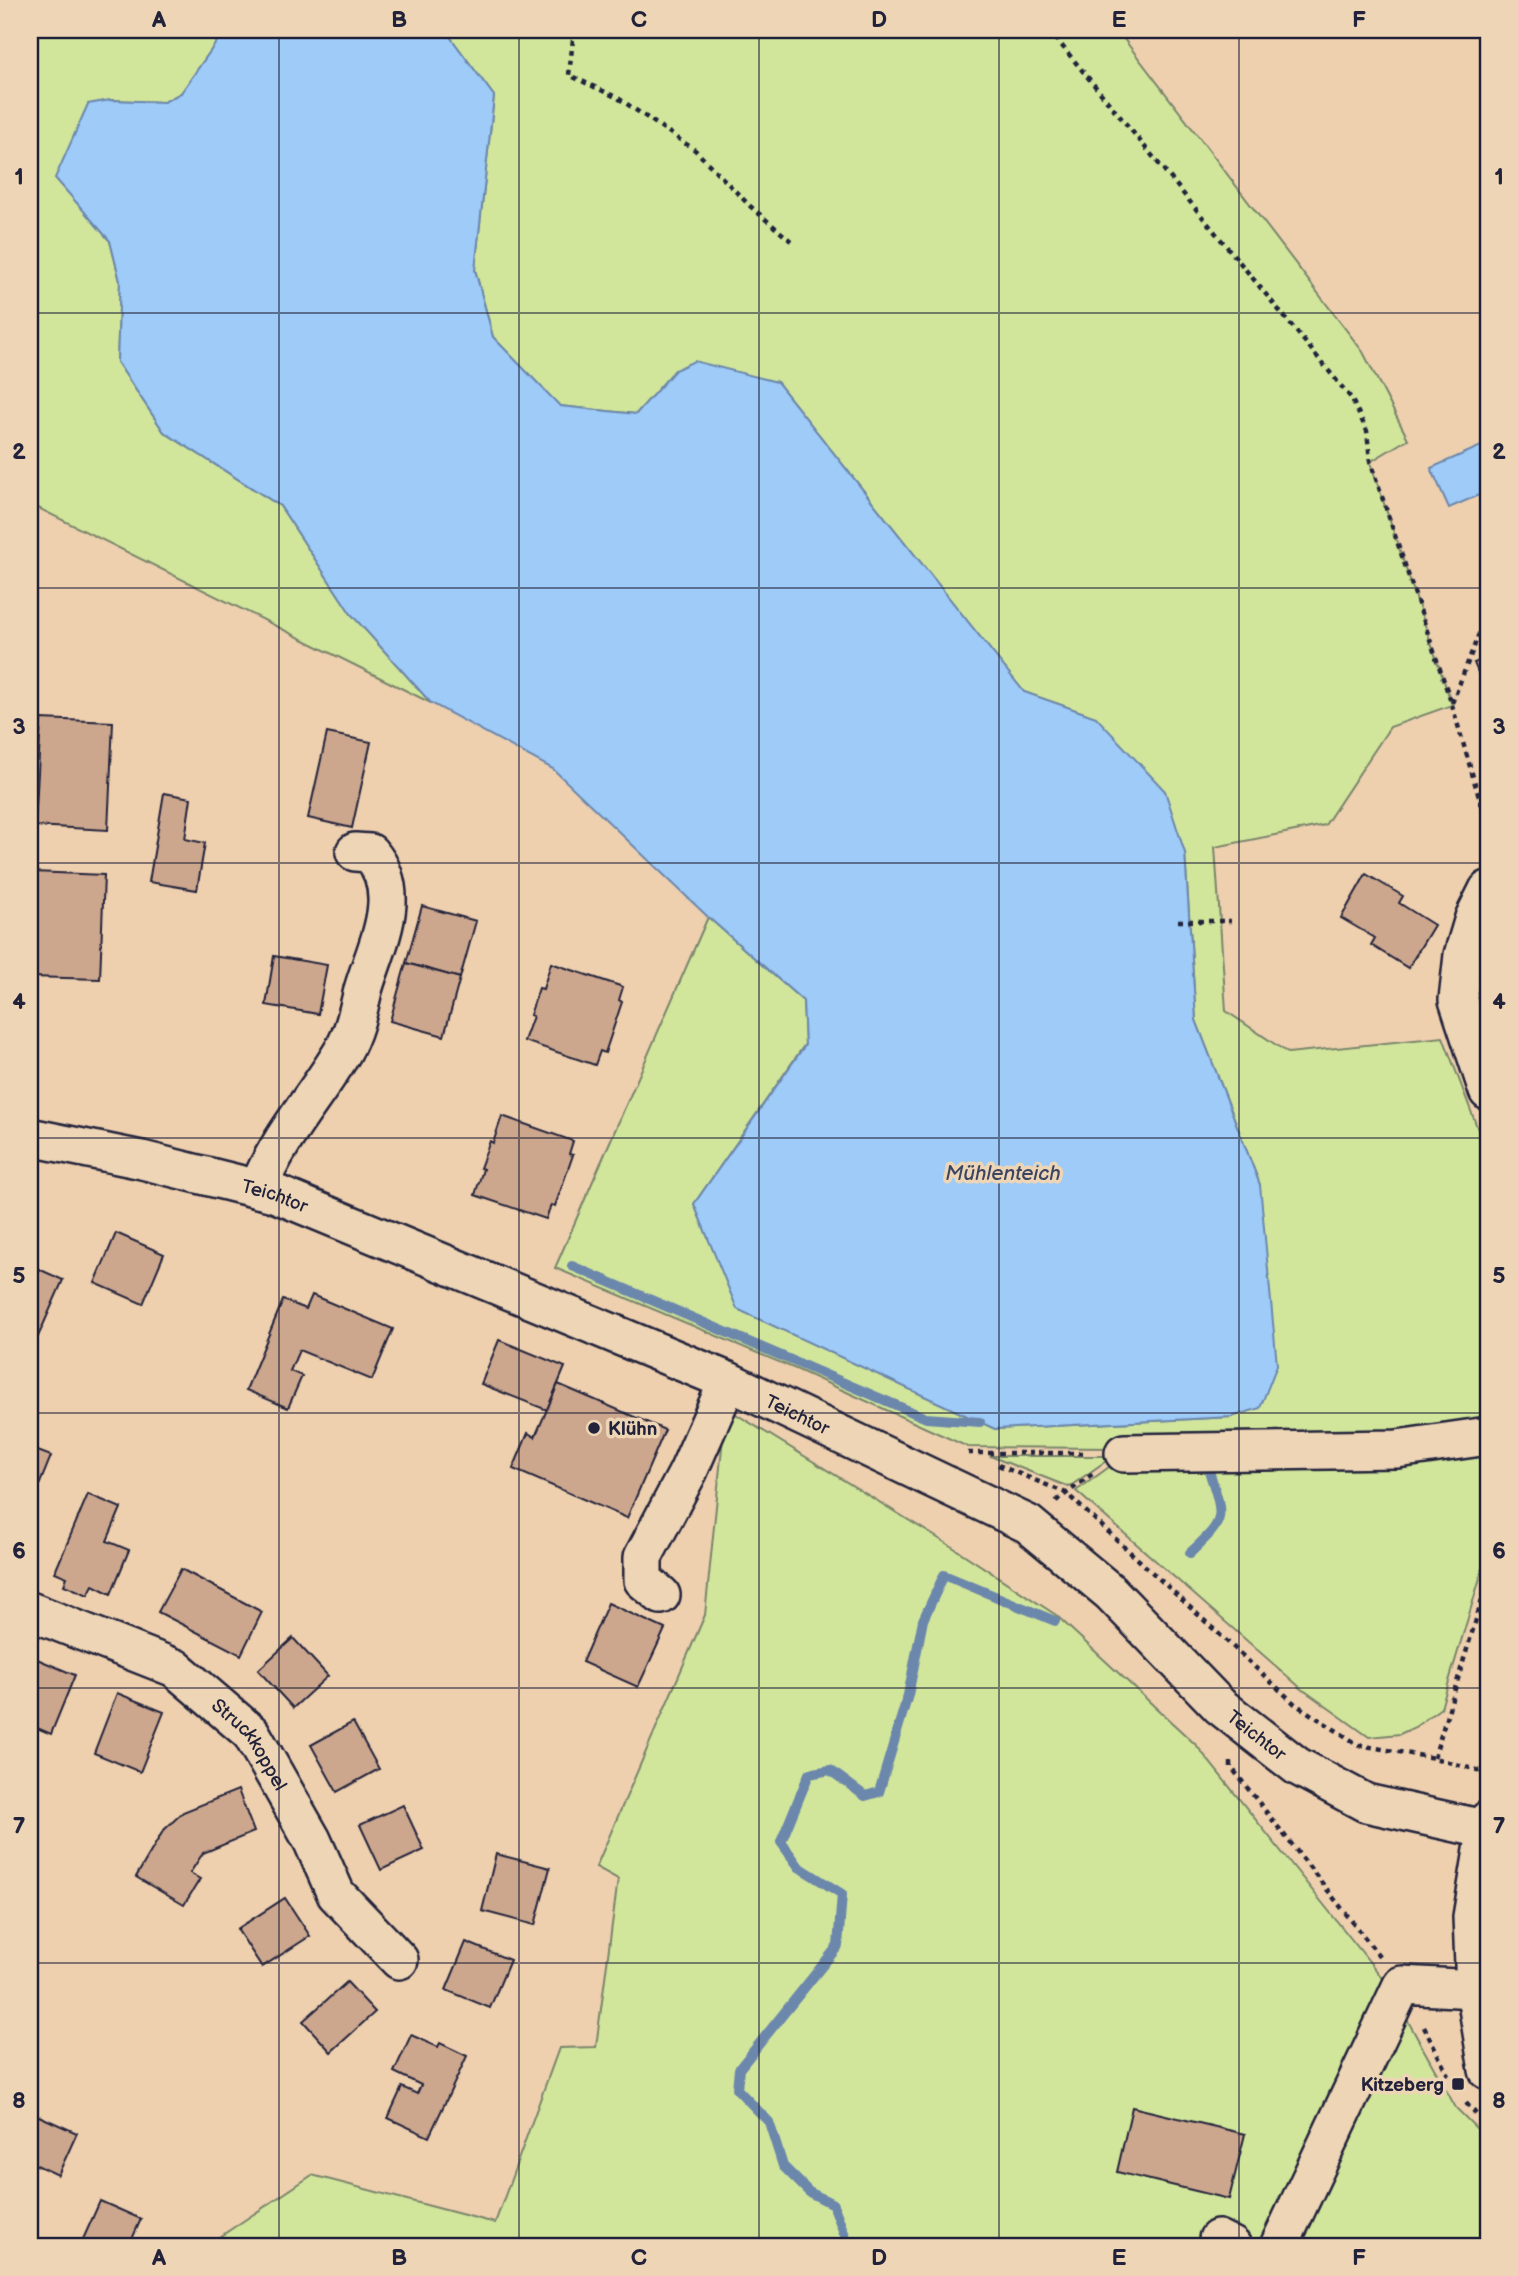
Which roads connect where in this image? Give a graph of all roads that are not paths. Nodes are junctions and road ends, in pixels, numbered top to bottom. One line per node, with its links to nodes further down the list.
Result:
1 (355, 852): 5 (street)
2 (1488, 890): 3 (street)
3 (1488, 1091)
4 (30, 1137): 5 (street, Teichtor)
5 (258, 1189): 6 (street, Teichtor)
6 (728, 1381): 9 (street); 11 (street, Teichtor)
7 (1488, 1437): 8 (street)
8 (1124, 1453)
9 (661, 1595)
10 (30, 1611): 12 (street, Struckkoppel)
11 (1488, 1827): 13 (street)
12 (399, 1960)
13 (1475, 1989): 14 (street); 15 (street)
14 (1488, 2070)
15 (1279, 2246)

